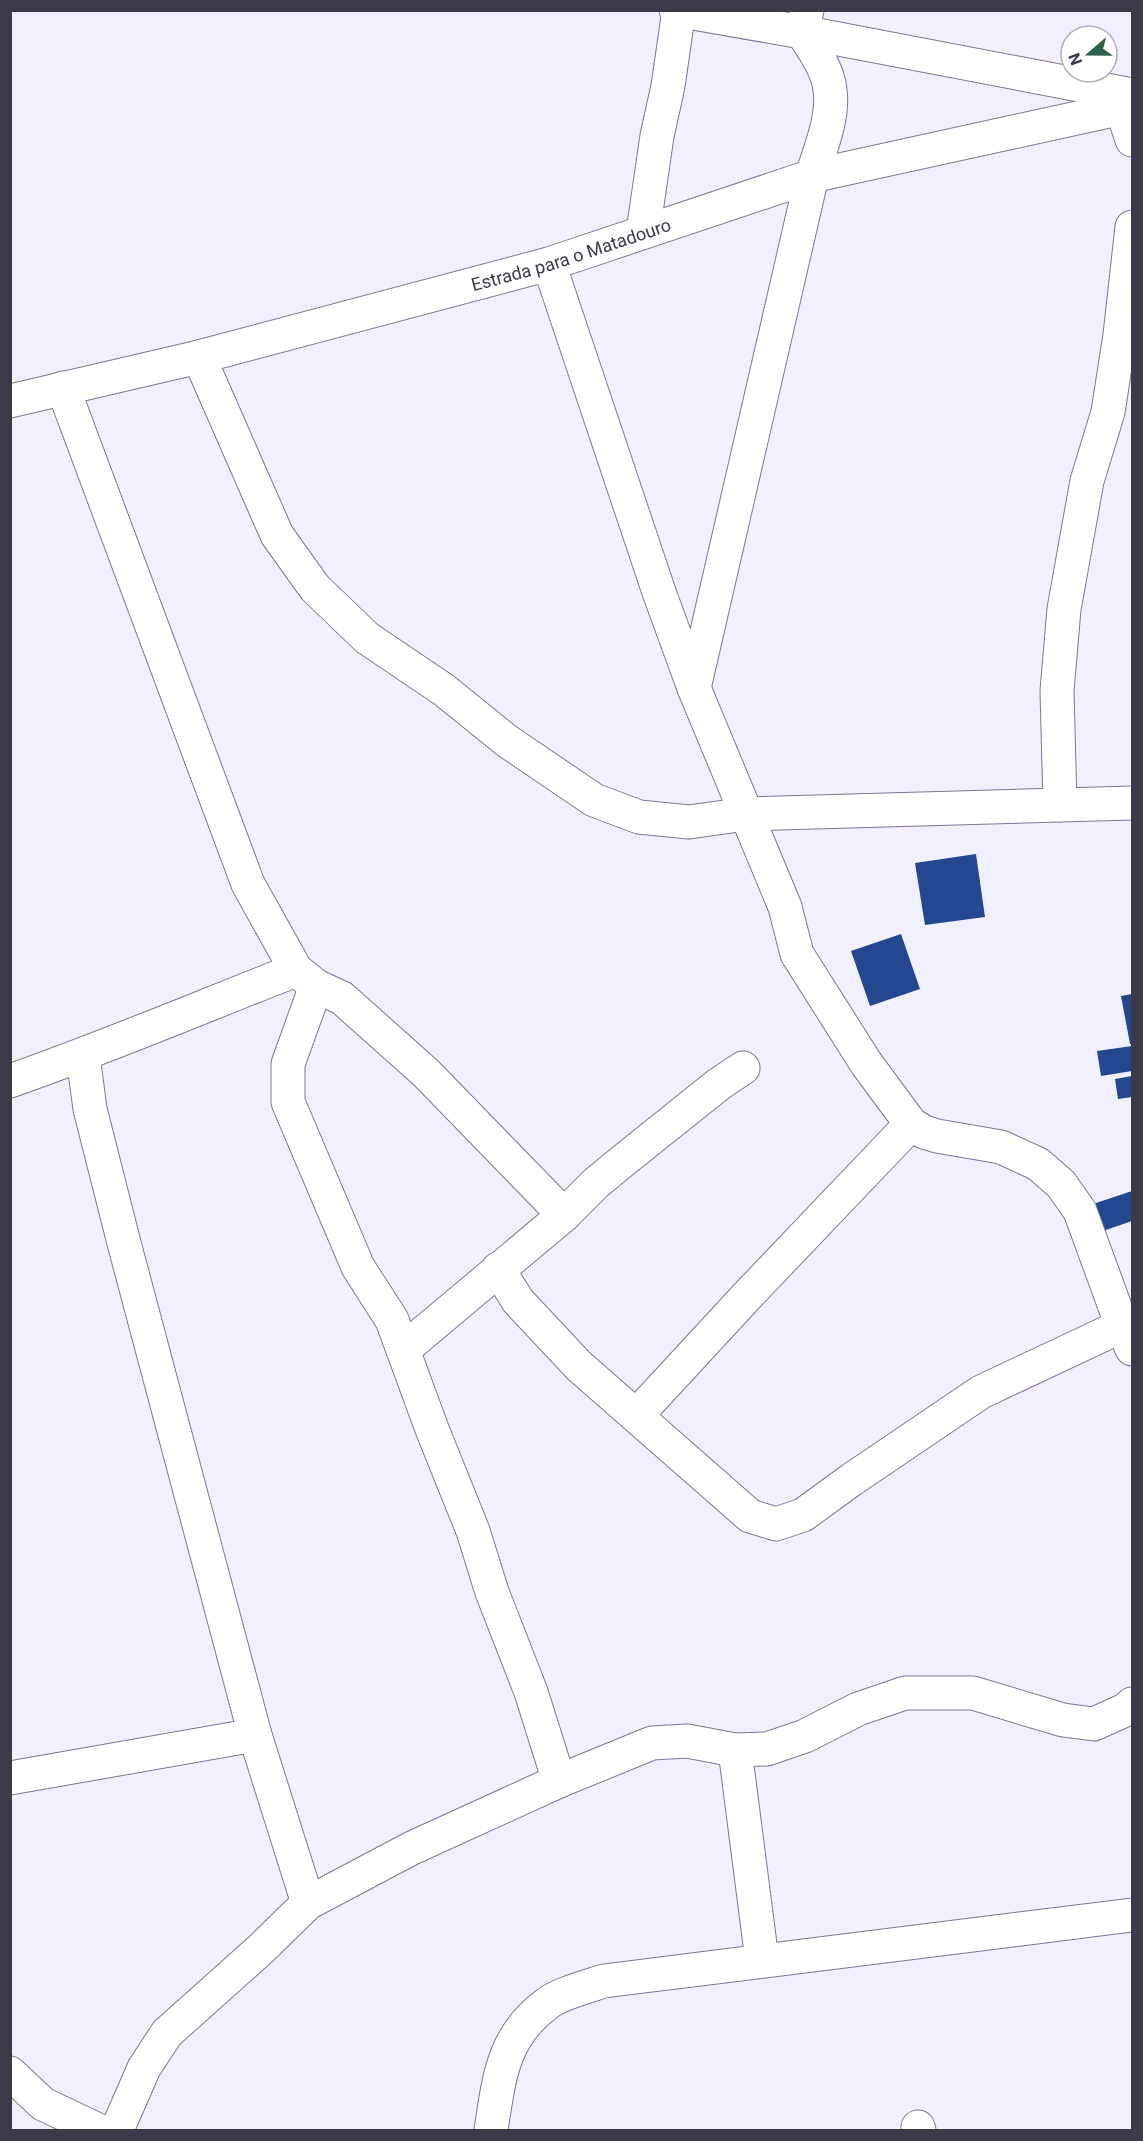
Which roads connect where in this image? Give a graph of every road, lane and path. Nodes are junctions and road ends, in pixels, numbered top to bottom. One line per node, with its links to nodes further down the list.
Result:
1 (678, 11): 2 (street); 7 (street)
2 (804, 21): 3 (street); 5 (street)
3 (1129, 103): 4 (street); 5 (street, Estrada para o Matadouro)
4 (1132, 140)
5 (812, 176): 7 (street, Estrada para o Matadouro); 12 (street)
6 (1132, 227): 14 (street)
7 (643, 232): 8 (street, Estrada para o Matadouro)
8 (549, 264): 9 (street, Estrada para o Matadouro); 12 (street)
9 (200, 357): 10 (street, Estrada para o Matadouro); 15 (street)
10 (63, 387): 11 (street, Estrada para o Matadouro); 16 (street)
11 (10, 401)
12 (694, 688): 15 (street)
13 (1132, 803): 14 (street)
14 (1060, 806): 15 (street)
15 (746, 814): 20 (street)
16 (306, 977): 17 (street); 21 (street); 24 (street)
17 (83, 1056): 19 (street); 27 (street)
18 (743, 1068): 21 (street)
19 (10, 1082)
20 (911, 1124): 23 (street); 25 (street)
21 (564, 1215): 22 (street)
22 (498, 1269): 24 (street); 25 (street)
23 (1129, 1332): 25 (street)
24 (403, 1350): 30 (street)
25 (636, 1416)
26 (1132, 1704): 28 (street)
27 (255, 1735): 29 (street); 31 (street)
28 (735, 1750): 30 (street); 33 (street)
29 (10, 1778)
30 (559, 1780): 31 (street)
31 (308, 1903): 36 (street)
32 (1132, 1915): 33 (street)
33 (762, 1960): 37 (street)
34 (10, 2073): 35 (street)
35 (98, 2130)
36 (117, 2130)
37 (491, 2130)

